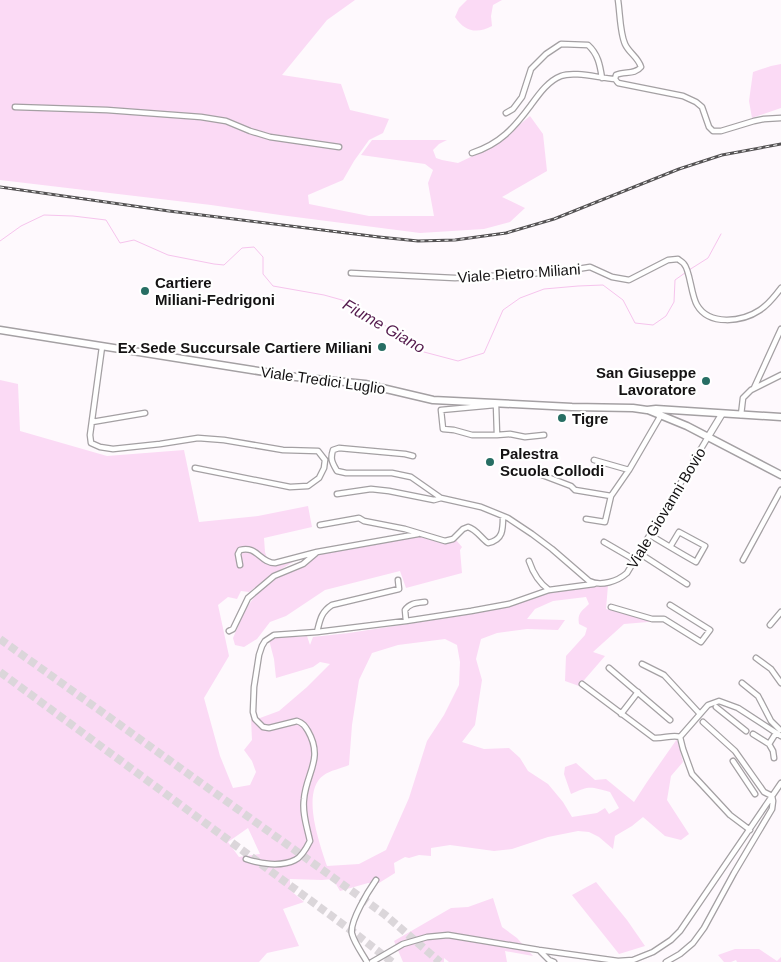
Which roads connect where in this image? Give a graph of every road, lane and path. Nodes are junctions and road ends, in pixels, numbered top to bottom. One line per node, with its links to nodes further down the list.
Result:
1 (618, 0): 3 (street)
2 (602, 78): 3 (street); 5 (street); 8 (street)
3 (615, 79): 6 (street)
4 (15, 107): 7 (street)
5 (506, 112)
6 (781, 118)
7 (339, 147)
8 (472, 153)
9 (351, 273): 10 (street, Viale Pietro Miliani)
10 (781, 288)
11 (781, 329): 15 (street)
12 (0, 330): 13 (main road, Viale Tredici Luglio)
13 (102, 347): 16 (main road, Viale Tredici Luglio); 23 (street)
14 (781, 375): 15 (street)
15 (754, 388): 21 (street)
16 (496, 404): 17 (main road, Viale Tredici Luglio); 24 (street); 24 (street, Viale Tredici Luglio)
17 (647, 410): 19 (main road); 20 (main road)
18 (145, 413): 23 (street)
19 (722, 414): 21 (main road); 26 (street, Viale Giovanni Bovio)
20 (661, 415): 26 (main road); 32 (street)
21 (741, 415): 22 (main road)
22 (781, 417)
23 (92, 422): 29 (street)
24 (497, 435): 25 (street)
25 (544, 436)
26 (708, 437): 34 (main road); 43 (street, Viale Giovanni Bovio)
27 (413, 456): 28 (street)
28 (331, 457): 29 (street); 38 (street)
29 (325, 460): 31 (street)
30 (594, 460): 32 (street)
31 (196, 468)
32 (629, 470): 37 (street)
33 (542, 475): 37 (street)
34 (781, 475)
35 (781, 490): 49 (street)
36 (336, 494): 38 (street)
37 (611, 496): 40 (street)
38 (441, 498): 39 (street)
39 (503, 516): 42 (street); 53 (street)
40 (586, 520)
41 (320, 525): 42 (street)
42 (419, 534): 46 (street)
43 (650, 535): 45 (street); 47 (street, Viale Giovanni Bovio)
44 (604, 542): 48 (street)
45 (670, 547): 45 (street)
46 (317, 552): 51 (street); 62 (street)
47 (639, 553): 48 (street, Viale Giovanni Bovio); 54 (street)
48 (635, 560): 53 (street, Viale Giovanni Bovio)
49 (743, 560)
50 (530, 561): 55 (street)
51 (240, 565)
52 (398, 580): 63 (street)
53 (594, 584): 55 (street, Viale Giovanni Bovio)
54 (687, 584)
55 (549, 590): 60 (street, Viale Giovanni Bovio)
56 (425, 602): 60 (street)
57 (670, 605): 58 (street)
58 (611, 607)
59 (781, 612): 61 (street)
60 (406, 621): 63 (street, Viale Giovanni Bovio)
61 (770, 625)
62 (230, 631)
63 (317, 632): 91 (street, Viale Giovanni Bovio)
64 (756, 658): 68 (street)
65 (642, 664): 74 (street)
66 (609, 668): 70 (street)
67 (742, 683): 79 (street)
68 (781, 683)
69 (582, 684): 73 (street)
70 (638, 692): 73 (street); 76 (street)
71 (716, 706): 75 (street)
72 (739, 709): 74 (street); 75 (street); 79 (street)
73 (621, 714): 81 (street)
74 (700, 714): 81 (street)
75 (732, 719): 78 (street)
76 (670, 720)
77 (703, 722): 85 (street)
78 (746, 731)
79 (779, 732): 82 (street)
80 (753, 734): 82 (street)
81 (680, 737): 90 (street)
82 (769, 744): 83 (street)
83 (774, 758)
84 (733, 761): 86 (street)
85 (746, 766): 86 (street); 89 (street)
86 (740, 770): 88 (street)
87 (781, 783): 89 (street)
88 (755, 794)
89 (772, 796): 90 (street); 99 (street)
90 (750, 830): 93 (street)
91 (246, 859)
92 (376, 880): 95 (street)
93 (539, 950): 94 (street); 98 (street)
94 (382, 956): 96 (street); 97 (street)
95 (367, 962)
96 (372, 962)
97 (384, 962)
98 (554, 962)
99 (666, 962)

